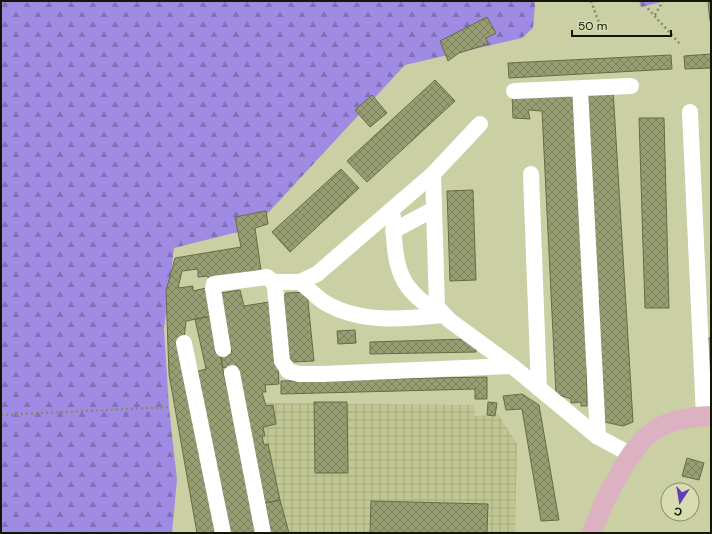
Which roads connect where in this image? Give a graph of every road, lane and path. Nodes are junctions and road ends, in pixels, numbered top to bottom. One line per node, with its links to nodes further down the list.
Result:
1 (590, 1): 5 (path)
2 (641, 1): 4 (path)
3 (663, 1): 4 (path)
4 (654, 15): 6 (path)
5 (601, 28)
6 (680, 44)
7 (631, 86): 8 (lane)
8 (580, 88): 9 (lane); 28 (lane)
9 (514, 91)
10 (690, 112): 27 (lane)
11 (480, 124): 12 (lane)
12 (433, 174): 14 (lane); 15 (lane)
13 (531, 174): 24 (lane)
14 (434, 209): 16 (lane); 19 (lane)
15 (390, 211): 16 (lane); 18 (lane)
16 (393, 231): 19 (lane)
17 (273, 282): 18 (lane); 21 (lane); 22 (lane)
18 (300, 282): 19 (lane)
19 (444, 315): 22 (lane)
20 (184, 343): 30 (lane)
21 (223, 349)
22 (512, 366): 24 (lane)
23 (232, 373): 31 (lane)
24 (539, 389): 28 (lane)
25 (169, 407): 26 (path)
26 (1, 416)
27 (707, 416): 29 (main road)
28 (598, 437): 29 (lane)
29 (630, 454): 32 (main road)
30 (223, 533)
31 (263, 533)
32 (592, 533)

